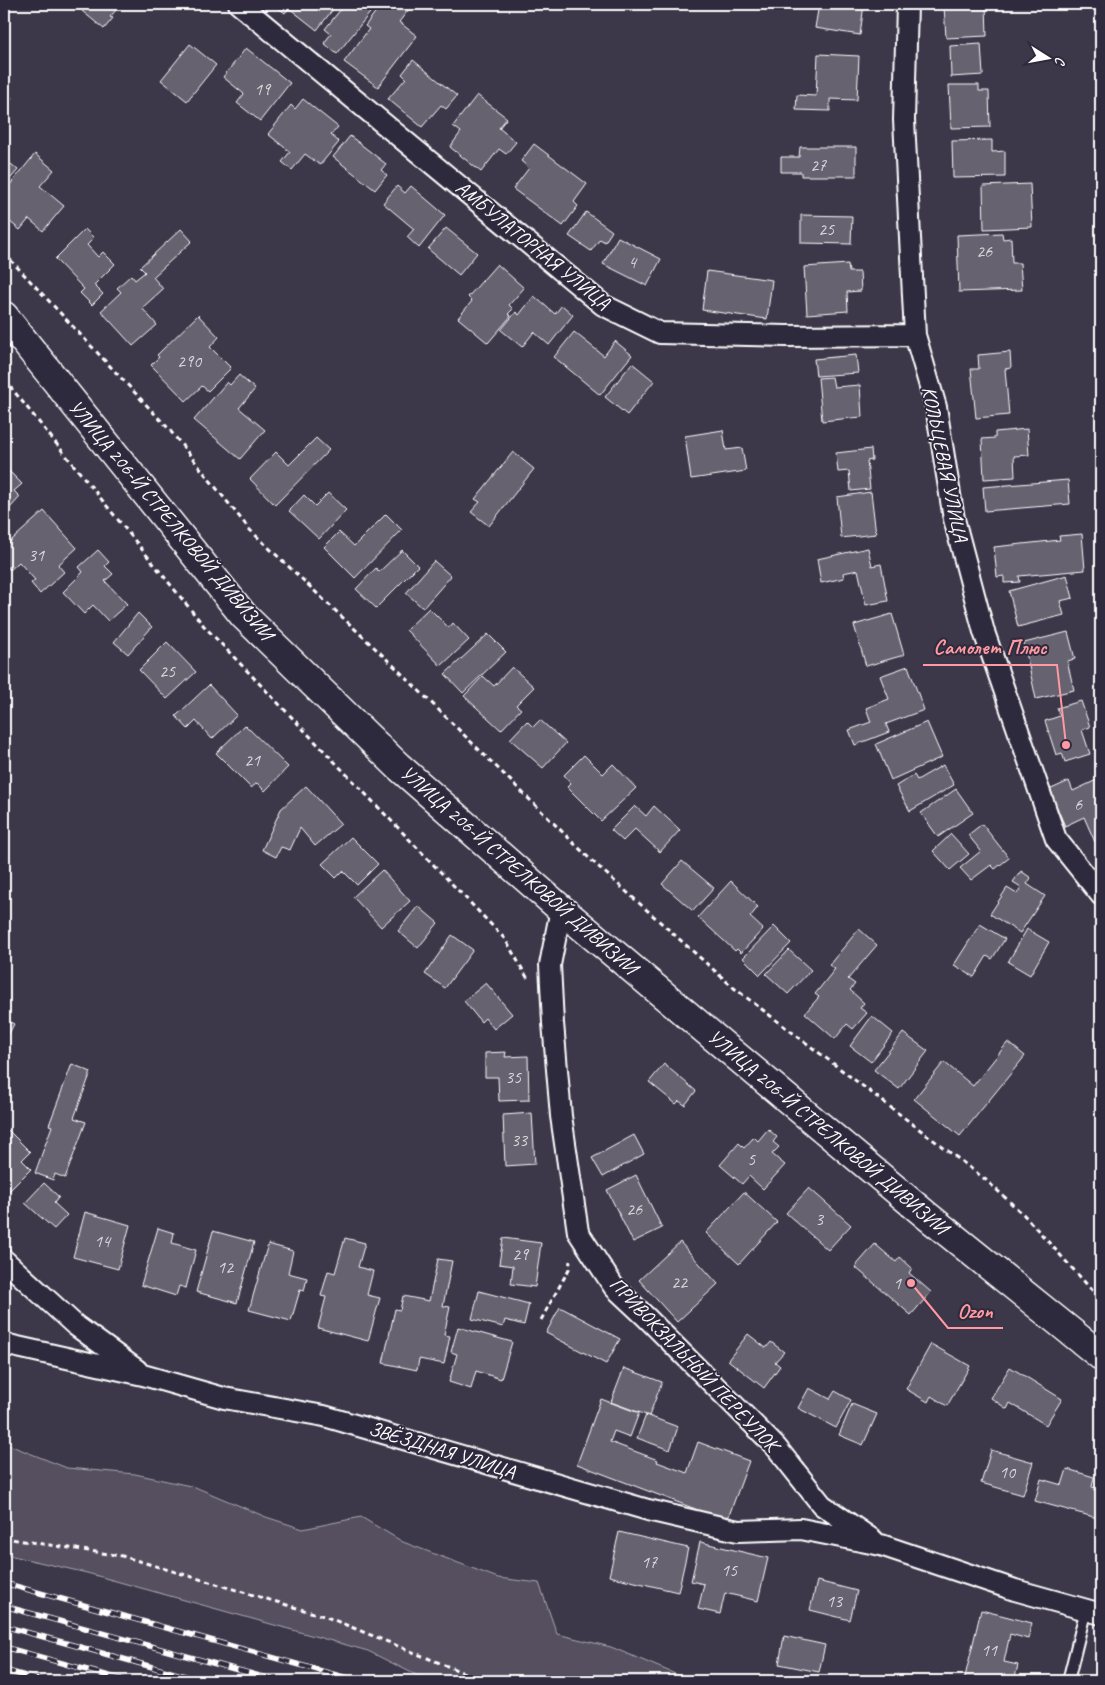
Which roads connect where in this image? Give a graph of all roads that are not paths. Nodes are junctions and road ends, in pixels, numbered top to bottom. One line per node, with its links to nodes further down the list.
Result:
1 (239, 4): 4 (street, АМБУЛАТОРНАЯ УЛИЦА)
2 (907, 4): 4 (street, КОЛЬЦЕВАЯ УЛИЦА)
3 (4, 316): 6 (main road, УЛИЦА 206-Й СТРЕЛКОВОЙ ДИВИЗИИ)
4 (915, 335): 5 (street, КОЛЬЦЕВАЯ УЛИЦА)
5 (1101, 895)
6 (561, 909): 9 (main road, УЛИЦА 206-Й СТРЕЛКОВОЙ ДИВИЗИИ); 11 (street, ПРИВОКЗАЛЬНЫЙ ПЕРЕУЛОК)
7 (4, 1260): 10 (street)
8 (4, 1344): 10 (street, ЗВЁЗДНАЯ УЛИЦА)
9 (1101, 1356)
10 (143, 1375): 11 (street, ЗВЁЗДНАЯ УЛИЦА)
11 (881, 1545): 12 (street)
12 (1097, 1609): 13 (lane)
13 (1068, 1681)

